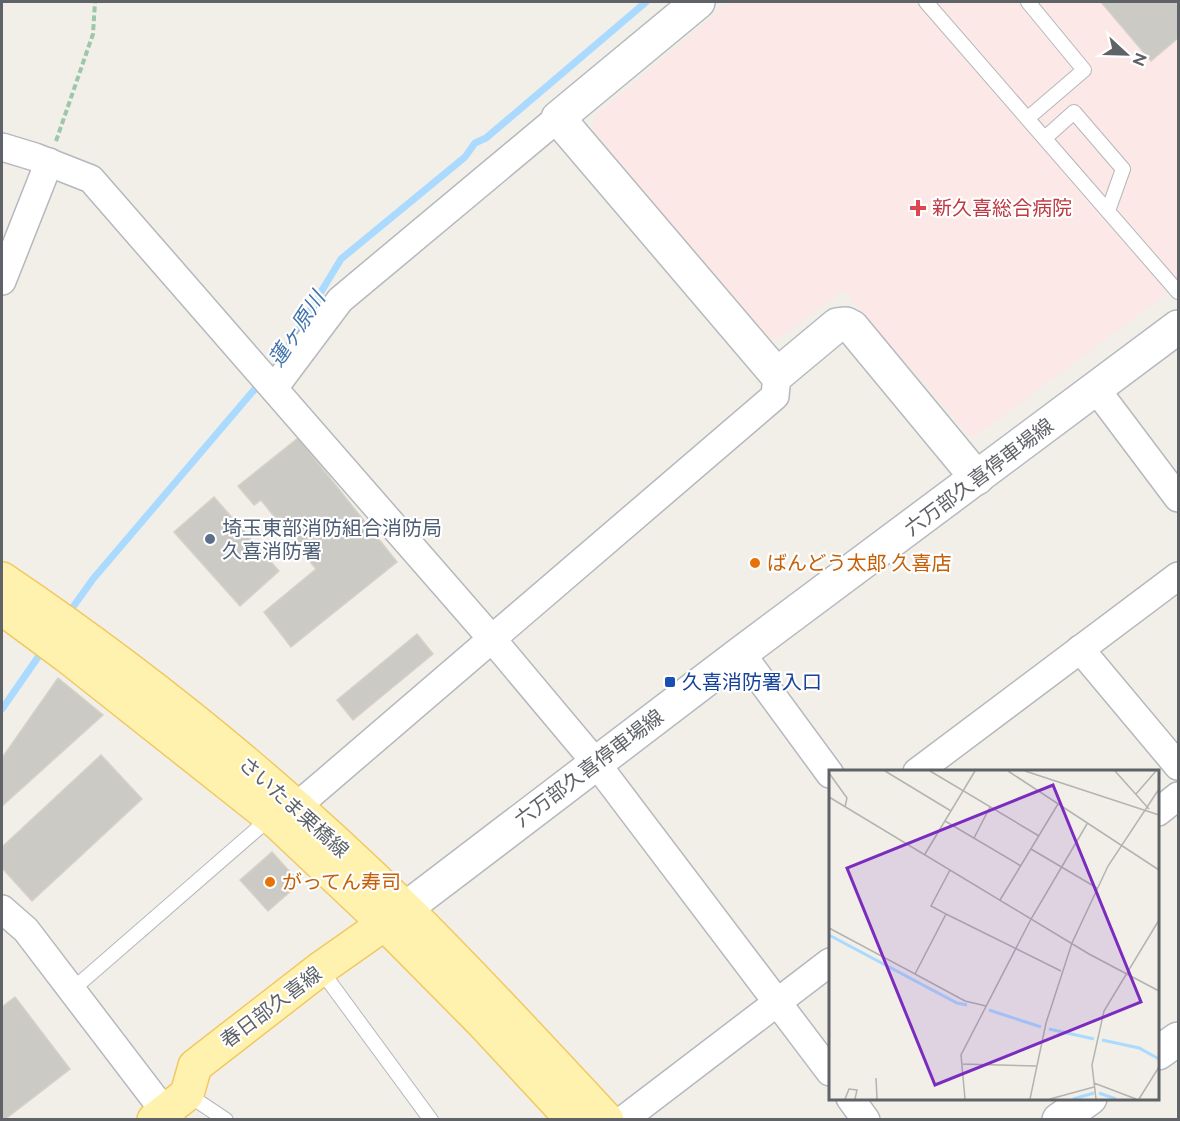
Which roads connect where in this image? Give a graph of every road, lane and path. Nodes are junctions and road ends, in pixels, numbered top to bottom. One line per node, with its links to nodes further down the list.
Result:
1 (95, 2): 9 (path)
2 (698, 2): 5 (main road)
3 (926, 2): 6 (lane)
4 (1028, 2): 6 (lane)
5 (558, 118): 14 (main road); 15 (street)
6 (1028, 118): 7 (lane)
7 (1045, 138): 10 (lane); 10 (lane)
8 (2, 147): 9 (street)
9 (49, 162): 11 (street); 15 (street)
10 (1108, 211): 12 (lane)
11 (2, 281)
12 (1179, 292)
13 (1179, 327): 16 (main road, 六万部久喜停車場線)
14 (777, 375): 17 (main road); 22 (street)
15 (267, 380): 22 (street)
16 (1096, 389): 17 (main road, 六万部久喜停車場線); 18 (street)
17 (977, 478): 24 (main road, 六万部久喜停車場線)
18 (1179, 498)
19 (1179, 576): 23 (street)
20 (2, 579): 31 (main road, さいたま栗橋線)
21 (2, 608): 31 (main road, さいたま栗橋線)
22 (492, 639): 25 (street); 31 (street)
23 (1080, 649): 26 (street); 27 (street)
24 (741, 653): 25 (main road, 六万部久喜停車場線); 28 (street)
25 (596, 763): 33 (main road, 六万部久喜停車場線); 37 (street)
26 (1179, 766)
27 (918, 770)
28 (829, 771)
29 (1179, 796): 30 (street)
30 (1159, 811)
31 (284, 812): 33 (main road, さいたま栗橋線); 36 (lane)
32 (2, 909): 36 (street)
33 (395, 916): 35 (main road, 春日部久喜線); 45 (main road, さいたま栗橋線); 46 (main road, さいたま栗橋線)
34 (829, 963): 37 (street)
35 (320, 969): 42 (main road, 春日部久喜線); 44 (lane)
36 (72, 990): 42 (street)
37 (777, 1002): 40 (street); 47 (street)
38 (1179, 1039): 39 (main road)
39 (1159, 1052)
40 (829, 1069)
41 (852, 1100): 48 (street)
42 (169, 1111): 43 (lane)
43 (226, 1119)
44 (431, 1119)
45 (573, 1119)
46 (607, 1119)
47 (623, 1119)
48 (866, 1119)

